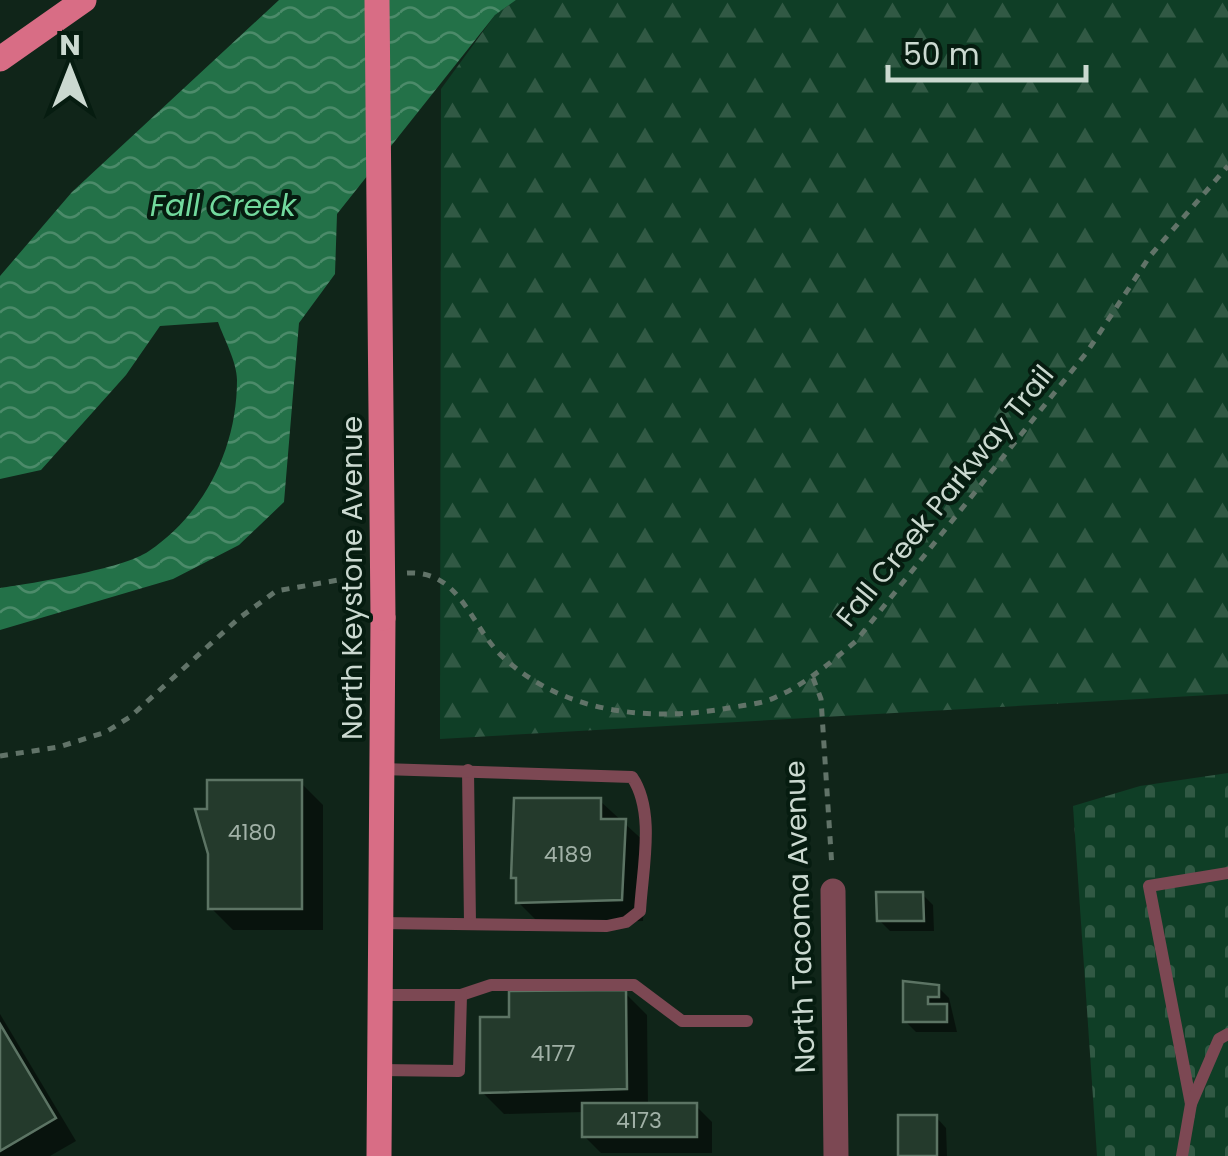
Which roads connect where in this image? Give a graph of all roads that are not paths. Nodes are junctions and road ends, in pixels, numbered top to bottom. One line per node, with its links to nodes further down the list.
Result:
1 (84, 0): 3 (main road)
2 (377, 0): 4 (main road, North Keystone Avenue, bridge)
3 (0, 59)
4 (382, 769): 5 (lane); 8 (main road, North Keystone Avenue)
5 (468, 770): 9 (lane); 9 (lane)
6 (1228, 873): 15 (lane)
7 (833, 891): 17 (street, North Tacoma Avenue)
8 (381, 923): 9 (lane); 10 (main road, North Keystone Avenue)
9 (470, 924)
10 (380, 994): 11 (lane); 14 (main road, North Keystone Avenue)
11 (460, 995): 12 (lane); 14 (lane)
12 (746, 1021)
13 (1228, 1034): 15 (lane)
14 (380, 1070): 16 (main road, North Keystone Avenue)
15 (1191, 1104): 18 (lane)
16 (379, 1156)
17 (836, 1156)
18 (1182, 1156)

